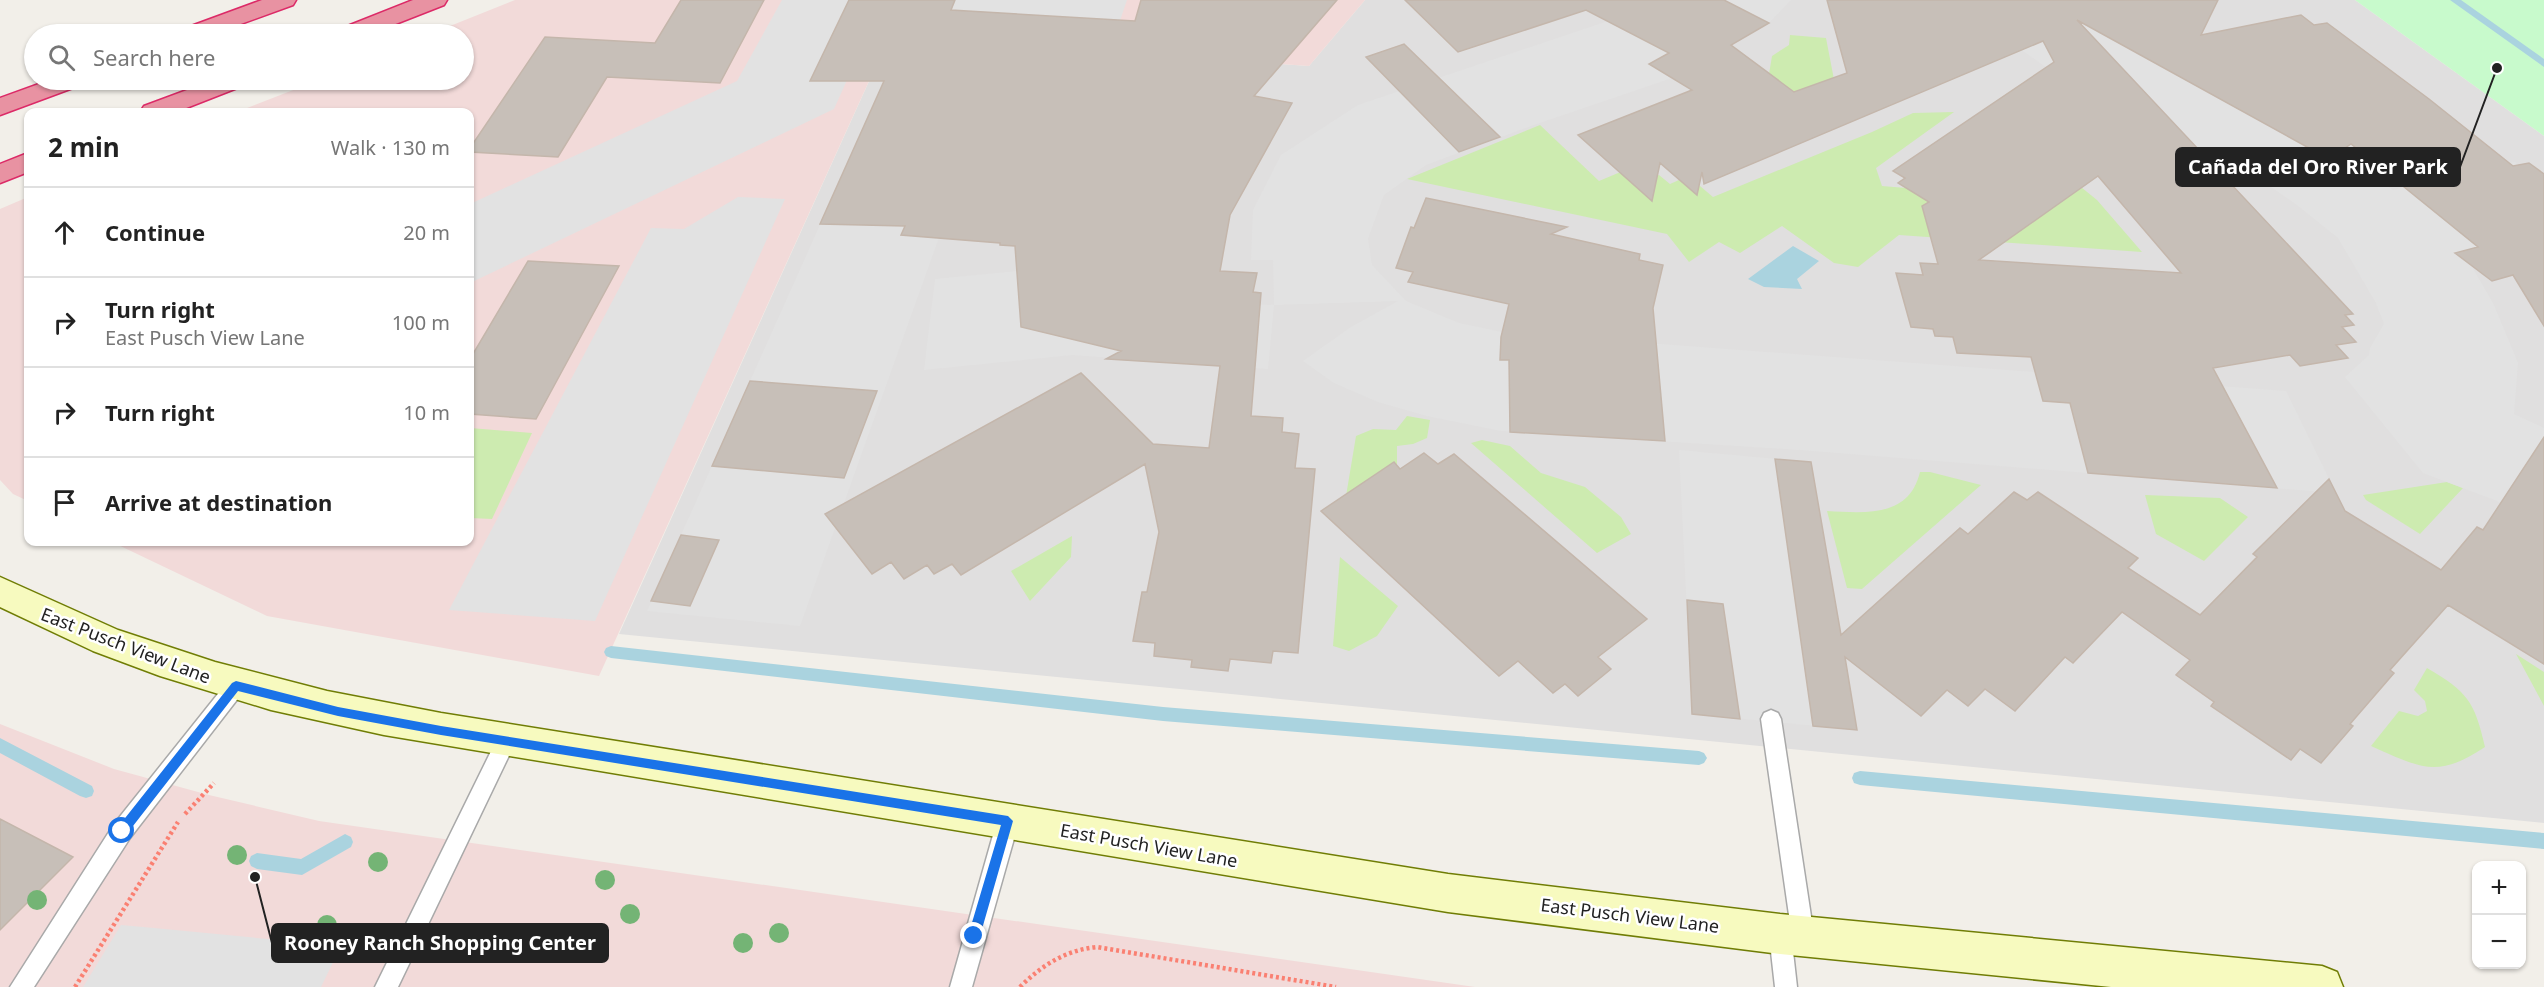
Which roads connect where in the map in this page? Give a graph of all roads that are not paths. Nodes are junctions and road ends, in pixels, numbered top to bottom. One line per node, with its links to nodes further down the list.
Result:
1 (284, 0): 3 (highway)
2 (435, 0): 4 (highway)
3 (219, 24)
4 (374, 24)
5 (45, 90): 7 (highway)
6 (210, 90): 8 (highway)
7 (0, 107)
8 (163, 108)
9 (24, 164): 10 (highway)
10 (0, 174)
11 (0, 591): 12 (main road, East Pusch View Lane)
12 (236, 686): 14 (main road, East Pusch View Lane); 17 (lane)
13 (1771, 719): 16 (lane)
14 (506, 741): 15 (main road, East Pusch View Lane); 18 (lane)
15 (1008, 821): 16 (main road, East Pusch View Lane); 19 (lane)
16 (1791, 935): 20 (lane); 21 (main road, East Pusch View Lane)
17 (21, 987)
18 (386, 987)
19 (961, 987)
20 (1786, 987)
21 (2322, 987)

